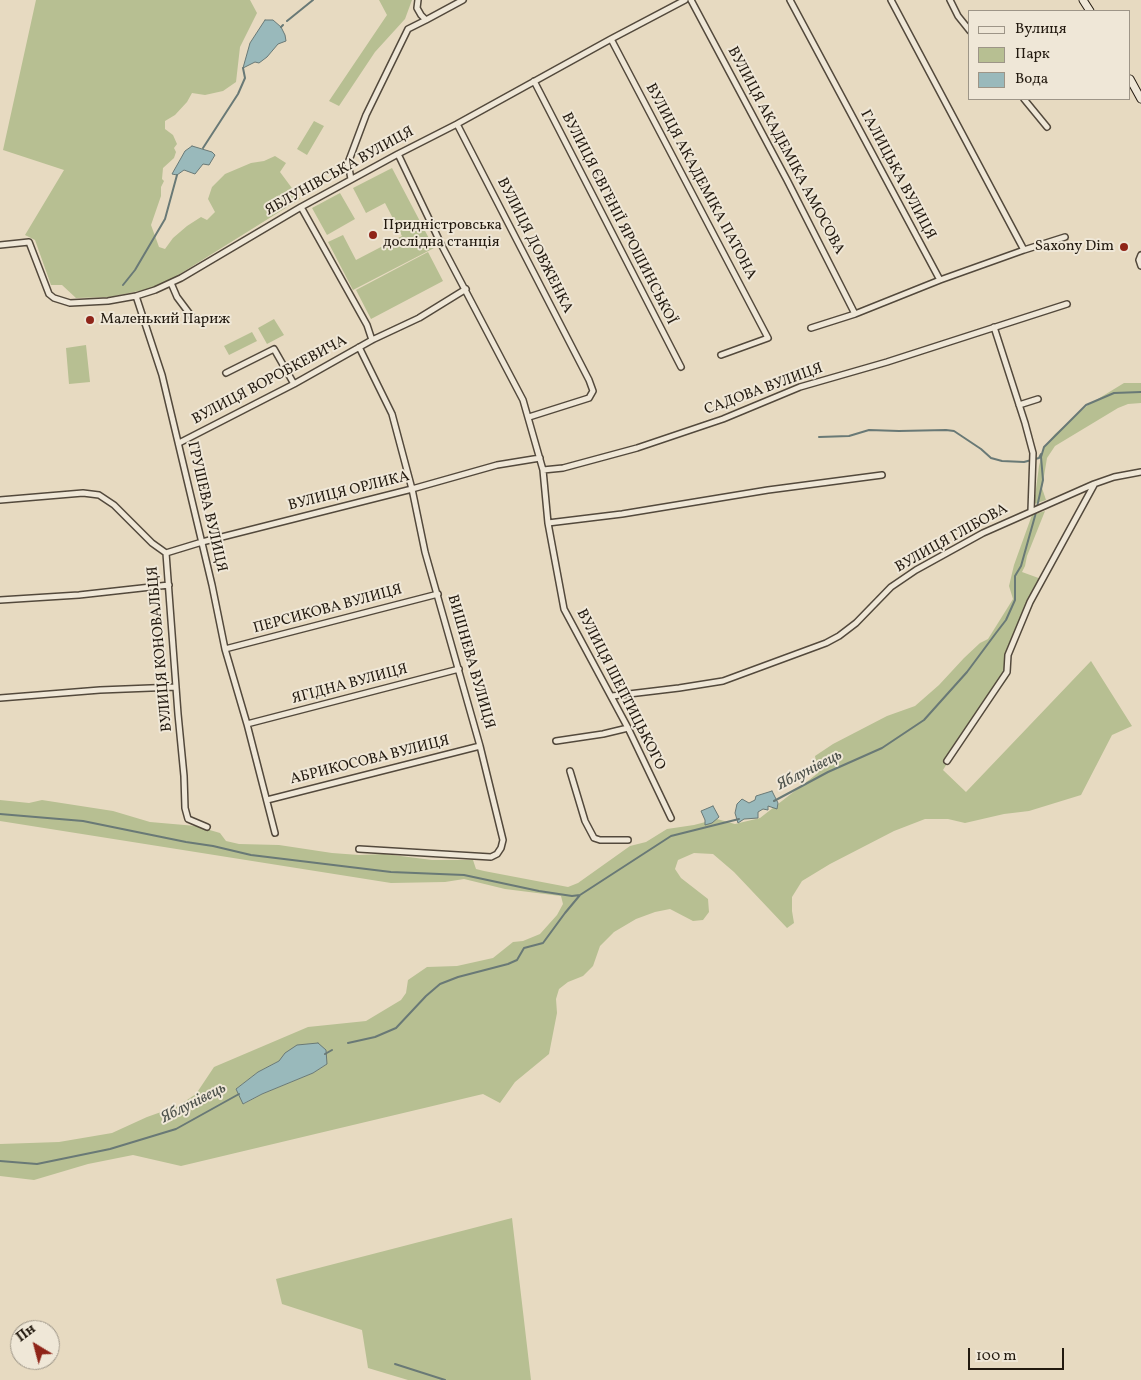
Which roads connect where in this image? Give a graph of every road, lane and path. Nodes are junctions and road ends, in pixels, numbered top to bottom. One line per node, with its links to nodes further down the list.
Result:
1 (418, 0): 8 (street)
2 (463, 0): 8 (street)
3 (685, 0): 10 (street, ЯБЛУНІВСЬКА ВУЛИЦЯ)
4 (691, 0): 30 (street, ВУЛИЦЯ АКАДЕМІКА АМОСОВА)
5 (790, 0): 25 (street, ГАЛИЦЬКА ВУЛИЦЯ)
6 (891, 0): 22 (street)
7 (950, 0): 9 (street)
8 (426, 20): 18 (street)
9 (968, 28)
10 (610, 39): 11 (street, ЯБЛУНІВСЬКА ВУЛИЦЯ); 36 (street, ВУЛИЦЯ АКАДЕМІКА ПАТОНА)
11 (534, 81): 15 (street, ЯБЛУНІВСЬКА ВУЛИЦЯ); 37 (street, ВУЛИЦЯ ЄВГЕНІЇ ЯРОШИНСЬКОЇ)
12 (1131, 81): 13 (main road)
13 (1141, 99)
14 (1025, 100): 16 (street)
15 (457, 124): 17 (street, ЯБЛУНІВСЬКА ВУЛИЦЯ); 42 (street, ВУЛИЦЯ ДОВЖЕНКА)
16 (1047, 127)
17 (398, 154): 18 (street, ЯБЛУНІВСЬКА ВУЛИЦЯ); 27 (street, ВУЛИЦЯ ШЕПТИЦЬКОГО)
18 (351, 180): 19 (street, ЯБЛУНІВСЬКА ВУЛИЦЯ)
19 (301, 207): 26 (street, ЯБЛУНІВСЬКА ВУЛИЦЯ); 34 (street)
20 (1065, 237): 22 (street)
21 (0, 245): 28 (street, ЯБЛУНІВСЬКА ВУЛИЦЯ)
22 (1024, 250): 25 (street)
23 (1141, 255): 24 (street)
24 (1141, 266)
25 (940, 280): 30 (street)
26 (171, 283): 28 (street, ЯБЛУНІВСЬКА ВУЛИЦЯ); 31 (street)
27 (466, 289): 34 (street, ВУЛИЦЯ ВОРОБКЕВИЧА); 42 (street, ВУЛИЦЯ ШЕПТИЦЬКОГО)
28 (136, 296): 43 (street, ГРУШЕВА ВУЛИЦЯ)
29 (1067, 304): 33 (street, САДОВА ВУЛИЦЯ)
30 (855, 314): 32 (street)
31 (192, 317)
32 (811, 328)
33 (994, 328): 41 (street); 45 (street, САДОВА ВУЛИЦЯ)
34 (372, 340): 35 (street, ВУЛИЦЯ ВОРОБКЕВИЧА)
35 (359, 347): 39 (street, ВУЛИЦЯ ВОРОБКЕВИЧА); 49 (street, ВИШНЕВА ВУЛИЦЯ)
36 (721, 355)
37 (681, 367)
38 (226, 373): 39 (street)
39 (294, 384): 43 (street, ВУЛИЦЯ ВОРОБКЕВИЧА)
40 (1038, 398): 41 (street)
41 (1020, 405): 51 (street)
42 (529, 417): 44 (street, ВУЛИЦЯ ШЕПТИЦЬКОГО)
43 (179, 443): 53 (street, ГРУШЕВА ВУЛИЦЯ)
44 (540, 458): 45 (street, ВУЛИЦЯ ШЕПТИЦЬКОГО); 49 (street, ВУЛИЦЯ ОРЛИКА)
45 (542, 470): 52 (street, ВУЛИЦЯ ШЕПТИЦЬКОГО)
46 (1141, 472): 48 (street)
47 (882, 475): 52 (street)
48 (1094, 484): 51 (street, ВУЛИЦЯ ГЛІБОВА); 67 (street)
49 (412, 489): 53 (street, ВУЛИЦЯ ОРЛИКА); 56 (street, ВИШНЕВА ВУЛИЦЯ)
50 (0, 500): 54 (street, ВУЛИЦЯ КОНОВАЛЬЦЯ)
51 (1032, 510): 61 (street, ВУЛИЦЯ ГЛІБОВА)
52 (548, 522): 61 (street, ВУЛИЦЯ ШЕПТИЦЬКОГО)
53 (202, 542): 54 (street, ВУЛИЦЯ ОРЛИКА); 58 (street, ГРУШЕВА ВУЛИЦЯ)
54 (166, 553): 55 (street, ВУЛИЦЯ КОНОВАЛЬЦЯ)
55 (169, 585): 57 (street); 60 (street, ВУЛИЦЯ КОНОВАЛЬЦЯ)
56 (438, 594): 58 (street, ПЕРСИКОВА ВУЛИЦЯ); 59 (street, ВИШНЕВА ВУЛИЦЯ)
57 (0, 600)
58 (225, 649): 63 (street, ГРУШЕВА ВУЛИЦЯ)
59 (459, 669): 63 (street, ЯГІДНА ВУЛИЦЯ); 66 (street, ВИШНЕВА ВУЛИЦЯ)
60 (176, 687): 62 (street); 71 (street, ВУЛИЦЯ КОНОВАЛЬЦЯ)
61 (612, 696): 64 (street, ВУЛИЦЯ ШЕПТИЦЬКОГО)
62 (0, 698)
63 (247, 724): 69 (street, ГРУШЕВА ВУЛИЦЯ)
64 (628, 728): 65 (street); 70 (street, ВУЛИЦЯ ШЕПТИЦЬКОГО)
65 (556, 741)
66 (480, 746): 69 (street, АБРИКОСОВА ВУЛИЦЯ); 74 (street, ВИШНЕВА ВУЛИЦЯ)
67 (947, 760)
68 (570, 771): 73 (street)
69 (267, 800): 72 (street, ГРУШЕВА ВУЛИЦЯ)
70 (671, 818)
71 (207, 826)
72 (275, 833)
73 (628, 840)
74 (359, 849)

